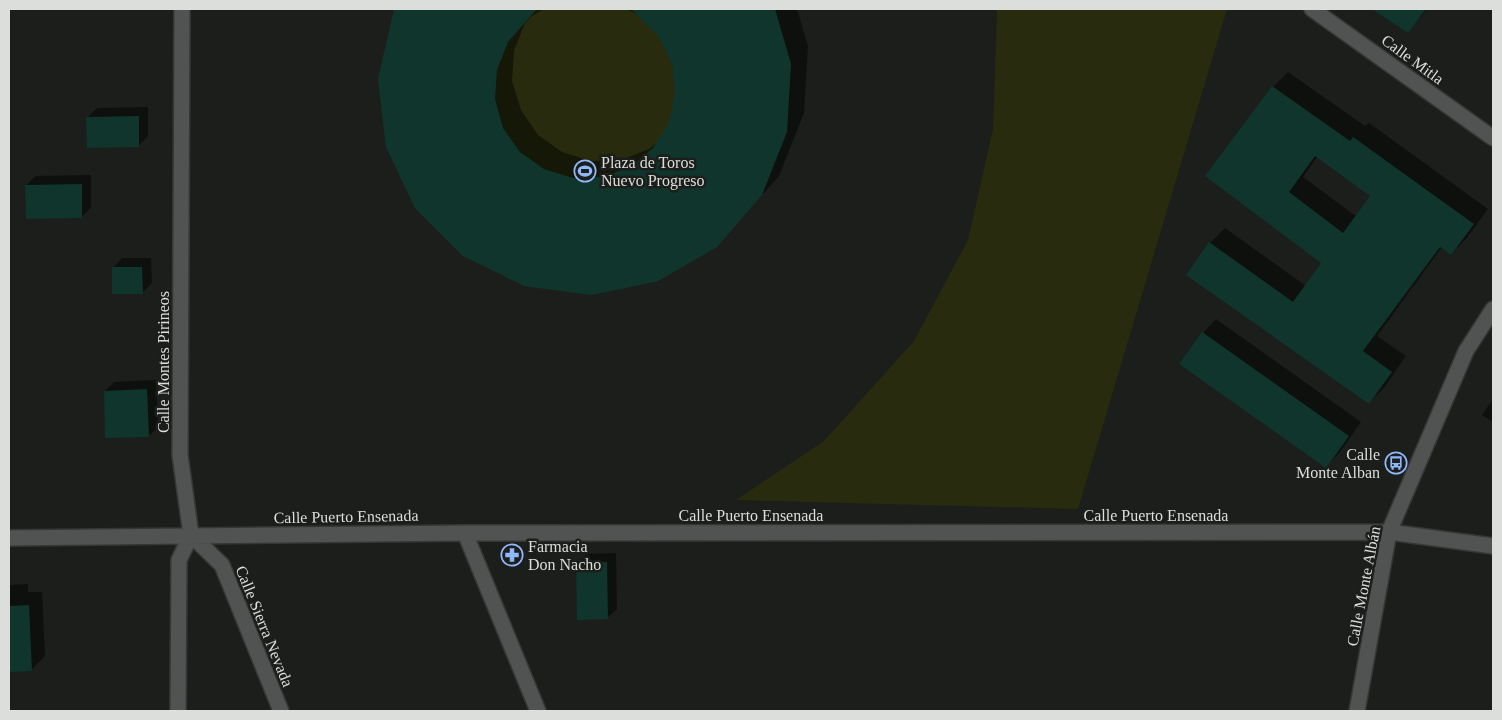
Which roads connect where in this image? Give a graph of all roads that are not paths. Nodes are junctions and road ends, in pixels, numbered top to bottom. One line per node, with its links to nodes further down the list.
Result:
1 (182, 9): 7 (street, Calle Montes Pirineos)
2 (1312, 9): 3 (street, Calle Mitla)
3 (1493, 138)
4 (1493, 310): 5 (street, Calle Monte Albán)
5 (1389, 532): 6 (street, Calle Puerto Ensenada); 9 (street, Calle Puerto Ensenada); 13 (street, Calle Monte Albán)
6 (465, 533): 7 (street, Calle Puerto Ensenada); 12 (street)
7 (191, 535): 8 (street, Calle Puerto Ensenada); 10 (street); 11 (street, Calle Sierra Nevada)
8 (9, 538)
9 (1493, 546)
10 (178, 711)
11 (281, 711)
12 (538, 711)
13 (1357, 711)

